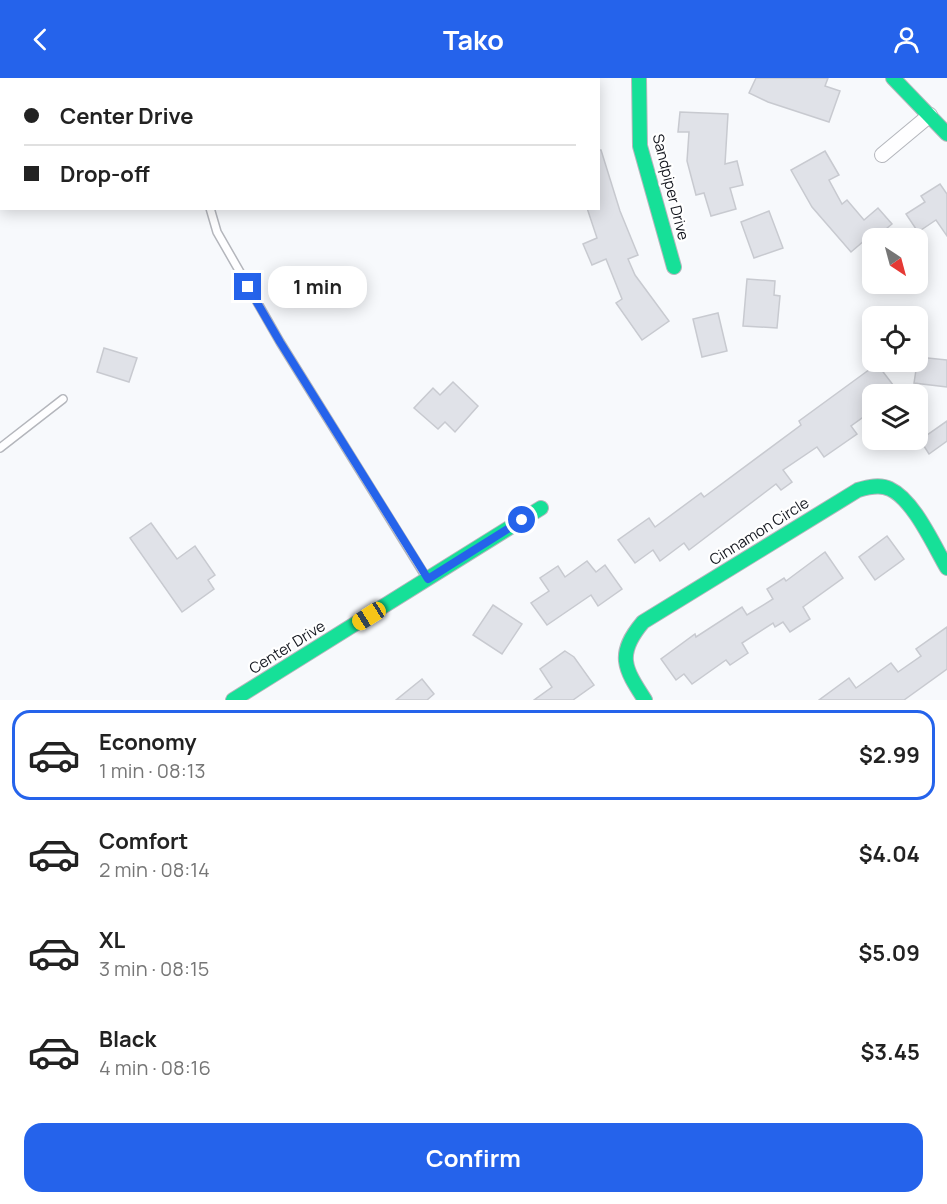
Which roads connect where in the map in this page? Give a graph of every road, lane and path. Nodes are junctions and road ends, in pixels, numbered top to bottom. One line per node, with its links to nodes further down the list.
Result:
1 (639, 78): 7 (street, Sandpiper Drive)
2 (893, 78): 3 (street)
3 (930, 115): 4 (street); 5 (street)
4 (947, 134)
5 (882, 155)
6 (211, 210): 12 (lane)
7 (674, 267)
8 (63, 399): 9 (lane)
9 (0, 448)
10 (541, 508): 12 (street, Center Drive)
11 (947, 568): 14 (street, Cinnamon Circle)
12 (428, 579): 13 (street, Center Drive)
13 (233, 700)
14 (645, 700)

